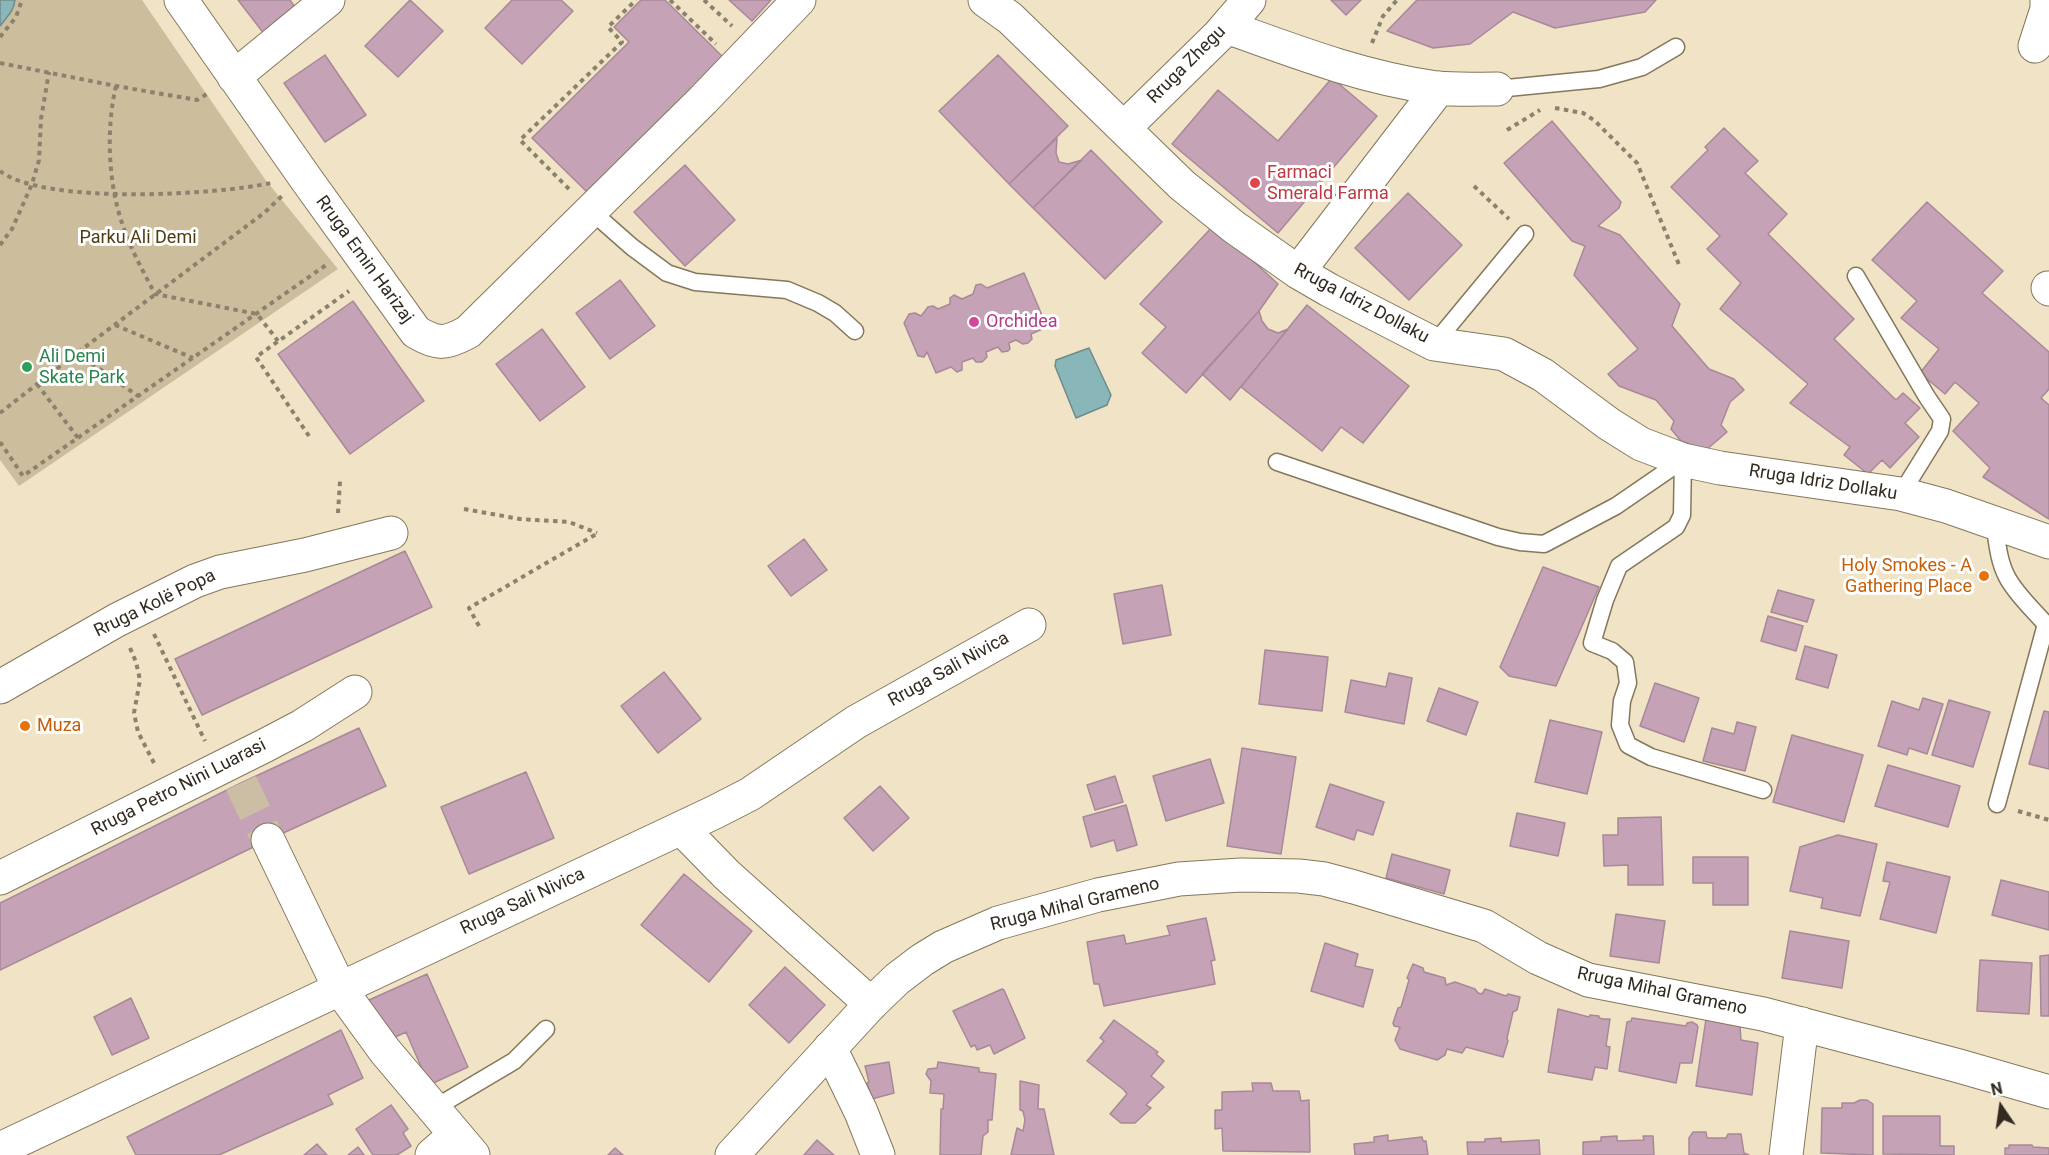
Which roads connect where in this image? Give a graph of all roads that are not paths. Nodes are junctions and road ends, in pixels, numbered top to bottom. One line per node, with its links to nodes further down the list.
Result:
1 (181, 0): 10 (street, Rruga Emin Harizaj)
2 (328, 0): 10 (street)
3 (799, 0): 14 (street, Rruga Emin Harizaj)
4 (985, 0): 13 (street, Rruga Idriz Dollaku)
5 (1249, 0): 7 (street, Rruga Zhegu)
6 (2047, 0): 8 (street)
7 (1227, 27): 11 (street); 13 (street, Rruga Zhegu)
8 (2035, 46)
9 (1676, 47): 12 (lane)
10 (234, 77): 14 (street, Rruga Emin Harizaj)
11 (1439, 88): 12 (street); 16 (street)
12 (1497, 89)
13 (1124, 128): 16 (street, Rruga Idriz Dollaku)
14 (590, 210): 18 (lane)
15 (1526, 234): 19 (lane)
16 (1298, 272): 19 (street, Rruga Idriz Dollaku)
17 (1856, 276): 22 (lane)
18 (855, 331)
19 (1434, 344): 20 (street, Rruga Idriz Dollaku)
20 (1683, 460): 21 (lane); 22 (street, Rruga Idriz Dollaku); 30 (lane)
21 (1277, 462)
22 (1900, 494): 23 (street, Rruga Idriz Dollaku)
23 (1994, 521): 25 (street, Rruga Idriz Dollaku); 27 (lane)
24 (391, 533): 28 (street, Rruga Kolë Popa)
25 (2049, 542)
26 (1029, 625): 32 (street, Rruga Sali Nivica)
27 (2048, 626): 31 (lane)
28 (0, 687)
29 (355, 692): 34 (street, Rruga Petro Nini Luarasi)
30 (1763, 790)
31 (1997, 804)
32 (681, 828): 35 (street, Rruga Sali Nivica); 36 (street)
33 (268, 840): 35 (street)
34 (0, 878)
35 (340, 989): 41 (street); 43 (street, Rruga Sali Nivica)
36 (871, 1004): 37 (street, Rruga Mihal Grameno); 39 (street, Rruga Mihal Grameno)
37 (1802, 1024): 40 (street, Rruga Mihal Grameno); 46 (street)
38 (546, 1029): 41 (lane)
39 (830, 1048): 44 (street, Rruga Mihal Grameno); 45 (street)
40 (2049, 1092)
41 (433, 1108): 42 (street)
42 (453, 1148)
43 (0, 1149)
44 (732, 1155)
45 (878, 1155)
46 (1786, 1155)

